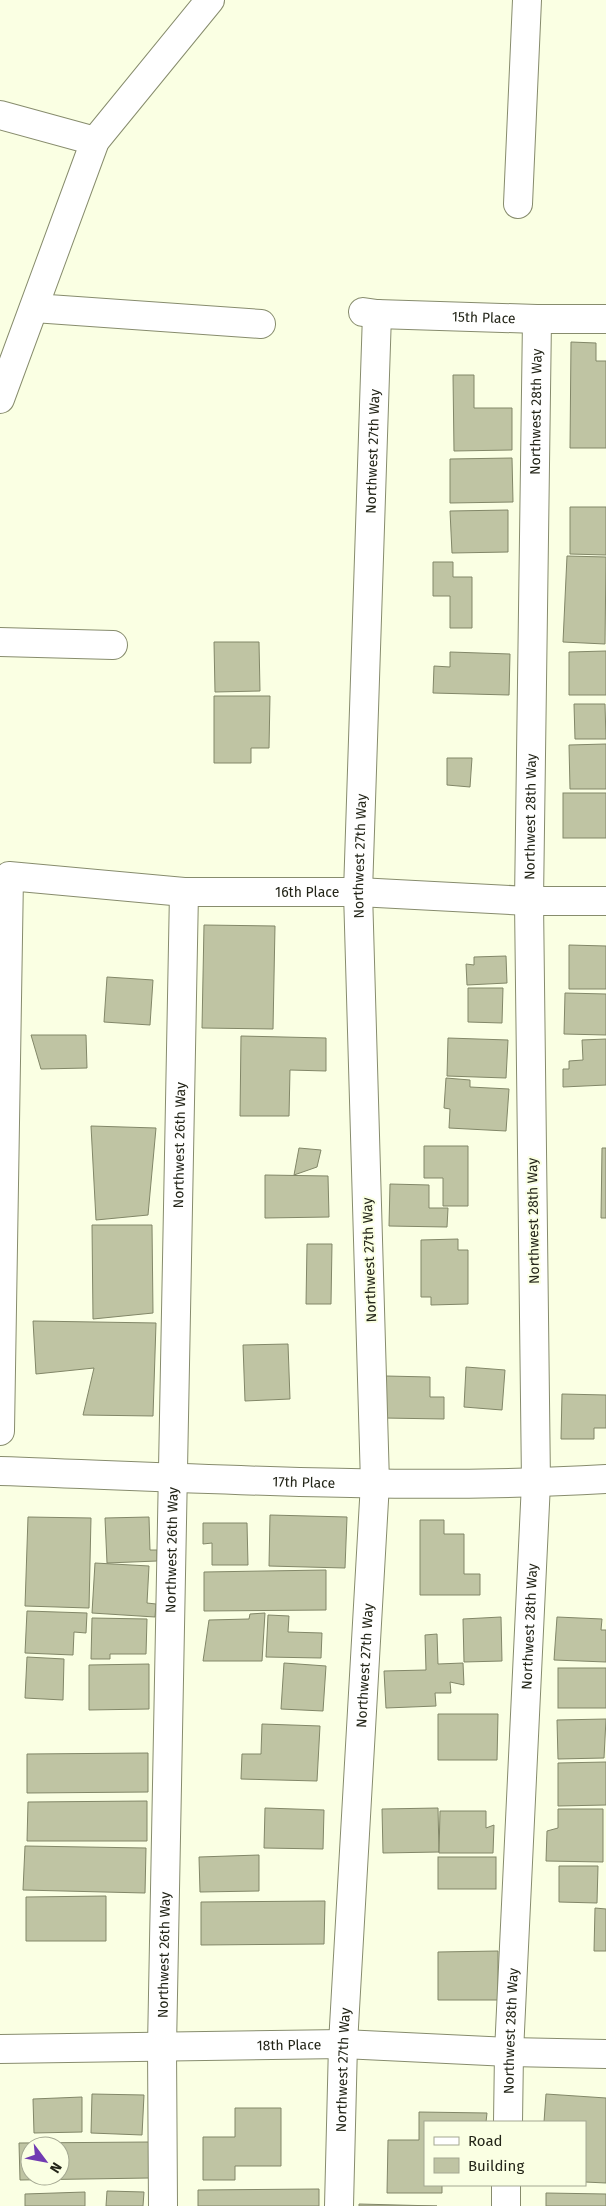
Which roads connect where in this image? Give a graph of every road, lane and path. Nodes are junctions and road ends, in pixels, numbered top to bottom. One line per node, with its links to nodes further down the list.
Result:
1 (210, 0): 4 (street)
2 (526, 0): 5 (street)
3 (0, 115): 4 (street)
4 (95, 141): 6 (street)
5 (518, 204)
6 (34, 308): 10 (street); 11 (street)
7 (370, 313): 8 (street, 15th Place); 15 (street, Northwest 27th Way)
8 (537, 319): 9 (street, 15th Place); 16 (street, Northwest 28th Way)
9 (606, 319)
10 (261, 324)
11 (0, 399)
12 (0, 642): 13 (street)
13 (112, 645)
14 (184, 892): 15 (street, 16th Place); 18 (street, 16th Place); 20 (street, Northwest 26th Way)
15 (358, 892): 16 (street, 16th Place); 22 (street, Northwest 27th Way)
16 (529, 900): 17 (street, 16th Place); 23 (street, Northwest 28th Way)
17 (606, 901)
18 (0, 1431)
19 (0, 1472): 20 (street, 17th Place)
20 (173, 1477): 22 (street, 17th Place); 25 (street, Northwest 26th Way)
21 (606, 1479): 23 (street, 17th Place)
22 (375, 1483): 23 (street, 17th Place); 24 (street, Northwest 27th Way)
23 (536, 1483): 27 (street, Northwest 28th Way)
24 (343, 2044): 25 (street, 18th Place); 27 (street, 18th Place); 32 (street, Northwest 27th Way)
25 (162, 2047): 26 (street, 18th Place); 31 (street, Northwest 26th Way)
26 (0, 2049)
27 (509, 2052): 28 (street, 18th Place); 29 (street, Northwest 28th Way)
28 (606, 2054)
29 (508, 2121)
30 (506, 2186): 33 (street)
31 (163, 2206)
32 (339, 2206)
33 (506, 2206)

